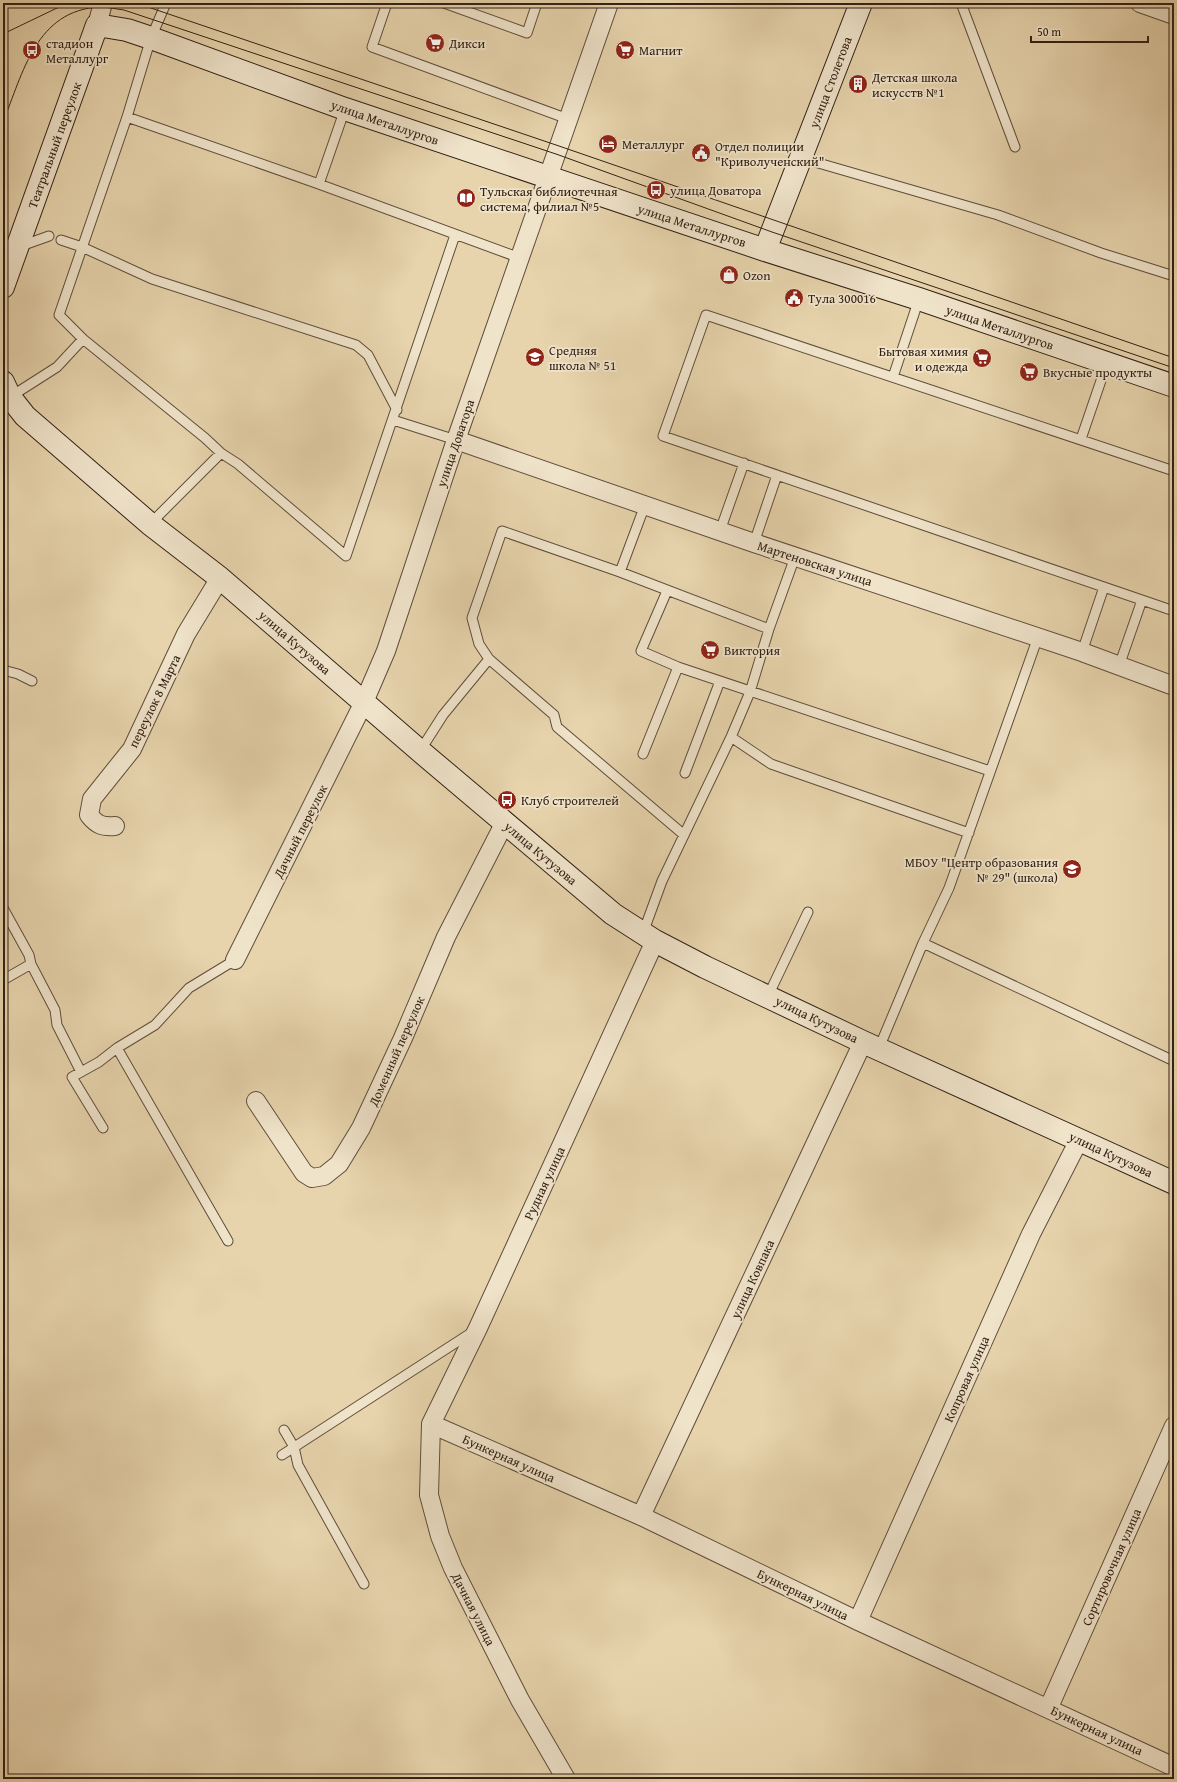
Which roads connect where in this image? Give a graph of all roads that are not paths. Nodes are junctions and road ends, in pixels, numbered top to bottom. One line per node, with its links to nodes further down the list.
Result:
1 (103, 3): 11 (street, Театральный переулок)
2 (166, 3): 12 (lane)
3 (388, 3): 15 (lane)
4 (444, 3): 5 (lane)
5 (537, 3)
6 (609, 3): 15 (street, улица Доватора)
7 (860, 3): 17 (main road, улица Столетова)
8 (961, 3): 16 (lane)
9 (1140, 3): 10 (street)
10 (1174, 14)
11 (97, 25): 12 (main road, улица Металлургов); 23 (main road, Театральный переулок)
12 (152, 38): 13 (main road, улица Металлургов); 14 (lane)
13 (345, 109): 18 (main road, улица Металлургов); 19 (lane)
14 (127, 117): 19 (lane); 24 (lane)
15 (568, 119): 18 (street, улица Доватора)
16 (1015, 147)
17 (801, 158): 25 (main road, улица Столетова); 27 (lane)
18 (548, 177): 25 (main road, улица Металлургов); 26 (street, улица Доватора)
19 (319, 184): 21 (lane)
20 (48, 236): 23 (lane)
21 (455, 236): 26 (lane); 35 (lane)
22 (61, 240): 24 (lane)
23 (18, 247): 28 (main road, Театральный переулок)
24 (82, 247): 30 (lane); 35 (lane)
25 (765, 250): 29 (main road, улица Металлургов)
26 (520, 258): 37 (street, улица Доватора)
27 (1174, 276)
28 (4, 282)
29 (919, 299): 31 (main road, улица Металлургов); 32 (lane)
30 (83, 339): 34 (lane); 39 (lane)
31 (1107, 363): 33 (main road, улица Металлургов); 38 (lane)
32 (893, 377): 38 (lane); 40 (lane)
33 (1174, 386)
34 (6, 390): 44 (main road, улица Кутузова)
35 (397, 410): 36 (lane)
36 (393, 420): 37 (lane); 39 (lane)
37 (456, 440): 43 (street, Мартеновская улица); 65 (street, улица Доватора)
38 (1082, 440): 41 (lane)
39 (221, 453): 44 (lane)
40 (744, 463): 42 (lane); 45 (lane)
41 (1174, 471)
42 (777, 475): 46 (lane); 50 (lane)
43 (644, 505): 45 (street, Мартеновская улица); 48 (lane)
44 (150, 524): 49 (main road, улица Кутузова)
45 (720, 531): 46 (street, Мартеновская улица)
46 (754, 543): 47 (street, Мартеновская улица)
47 (795, 556): 54 (lane); 55 (street, Мартеновская улица)
48 (620, 572): 51 (lane); 57 (lane)
49 (220, 578): 65 (main road, улица Кутузова); 72 (street, переулок 8 Марта)
50 (1104, 587): 52 (lane); 56 (lane)
51 (667, 591): 54 (lane); 59 (lane)
52 (1142, 600): 53 (lane); 58 (lane)
53 (1174, 611)
54 (769, 629): 64 (lane)
55 (1038, 637): 56 (street, Мартеновская улица); 69 (lane)
56 (1082, 652): 58 (street, Мартеновская улица)
57 (489, 659): 67 (lane); 74 (lane)
58 (1118, 666): 63 (street, Мартеновская улица)
59 (678, 667): 62 (lane); 68 (lane)
60 (3, 670): 61 (lane)
61 (32, 681)
62 (720, 682): 64 (lane); 70 (lane)
63 (1174, 686)
64 (750, 692): 66 (lane); 69 (lane)
65 (364, 702): 67 (main road, улица Кутузова); 79 (street, Дачный переулок)
66 (731, 737): 73 (lane); 74 (lane)
67 (420, 752): 71 (main road, улица Кутузова)
68 (643, 754)
69 (990, 771): 73 (lane)
70 (685, 773)
71 (505, 822): 77 (main road, улица Кутузова); 87 (street, Доменный переулок)
72 (115, 826)
73 (969, 833): 78 (lane)
74 (683, 834): 77 (lane)
75 (3, 908): 80 (lane)
76 (808, 912): 82 (lane)
77 (649, 937): 82 (main road, улица Кутузова); 92 (street, Рудная улица)
78 (923, 943): 83 (lane); 85 (lane)
79 (235, 960): 84 (lane)
80 (31, 964): 81 (lane); 86 (lane)
81 (3, 980)
82 (768, 996): 83 (main road, улица Кутузова)
83 (871, 1045): 89 (main road, улица Кутузова); 98 (street, улица Ковпака)
84 (117, 1048): 86 (lane); 91 (lane)
85 (1174, 1061)
86 (81, 1072): 88 (lane)
87 (256, 1101)
88 (102, 1128)
89 (1079, 1140): 90 (main road, улица Кутузова); 100 (street, Копровая улица)
90 (1174, 1183)
91 (228, 1241)
92 (478, 1328): 93 (street, Рудная улица); 96 (lane)
93 (431, 1424): 98 (street, Бункерная улица); 103 (street, Дачная улица)
94 (1174, 1426): 101 (street, Сортировочная улица)
95 (284, 1430): 96 (lane)
96 (294, 1447): 97 (lane); 99 (lane)
97 (282, 1455)
98 (641, 1516): 100 (street, Бункерная улица)
99 (364, 1584)
100 (858, 1620): 101 (street, Бункерная улица)
101 (1049, 1708): 102 (street, Бункерная улица)
102 (1174, 1767)
103 (566, 1779)

